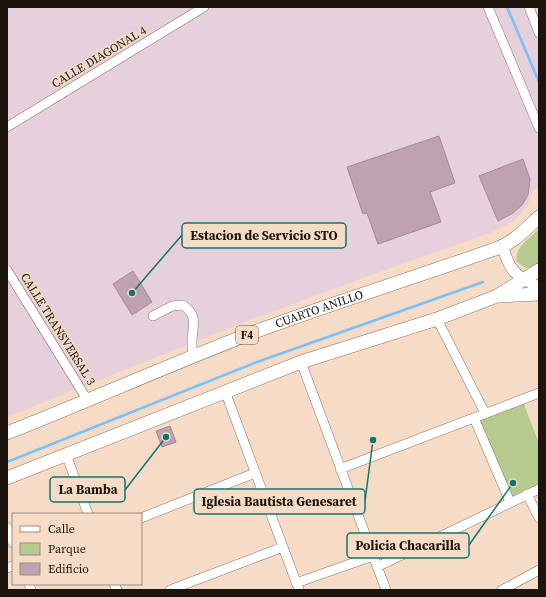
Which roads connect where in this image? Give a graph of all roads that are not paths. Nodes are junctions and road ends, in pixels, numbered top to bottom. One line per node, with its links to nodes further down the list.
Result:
1 (204, 7): 5 (street, CALLE DIAGONAL 4)
2 (488, 7): 6 (street)
3 (528, 7): 4 (street)
4 (539, 33)
5 (7, 127)
6 (539, 128)
7 (539, 217): 8 (highway, CUARTO ANILLO / F4)
8 (503, 247): 11 (main road); 17 (highway, CUARTO ANILLO / F4)
9 (7, 270): 21 (street, CALLE TRANSVERSAL 3)
10 (539, 270): 11 (highway)
11 (523, 280): 12 (main road); 14 (highway)
12 (539, 287)
13 (539, 294): 14 (highway)
14 (497, 296): 16 (highway)
15 (153, 316): 17 (street)
16 (436, 319): 18 (highway); 22 (street)
17 (193, 356): 21 (highway, CUARTO ANILLO / F4)
18 (300, 362): 19 (highway); 26 (street)
19 (225, 391): 25 (highway); 27 (street)
20 (539, 393): 22 (street)
21 (88, 401): 24 (highway, CUARTO ANILLO / F4)
22 (485, 413): 23 (street)
23 (474, 418): 26 (street); 31 (street)
24 (7, 433)
25 (66, 454): 28 (highway); 32 (street)
26 (340, 469): 38 (street)
27 (255, 473): 33 (street); 37 (street)
28 (7, 478)
29 (539, 489): 30 (street)
30 (527, 494): 31 (street); 34 (street)
31 (510, 502): 39 (street)
32 (88, 513)
33 (142, 518)
34 (539, 518)
35 (7, 527): 36 (street)
36 (12, 540)
37 (283, 547): 41 (street); 42 (street)
38 (374, 556): 39 (street); 41 (street)
39 (377, 567): 43 (street)
40 (539, 570): 44 (street)
41 (298, 587)
42 (170, 590)
43 (386, 590)
44 (502, 590)

